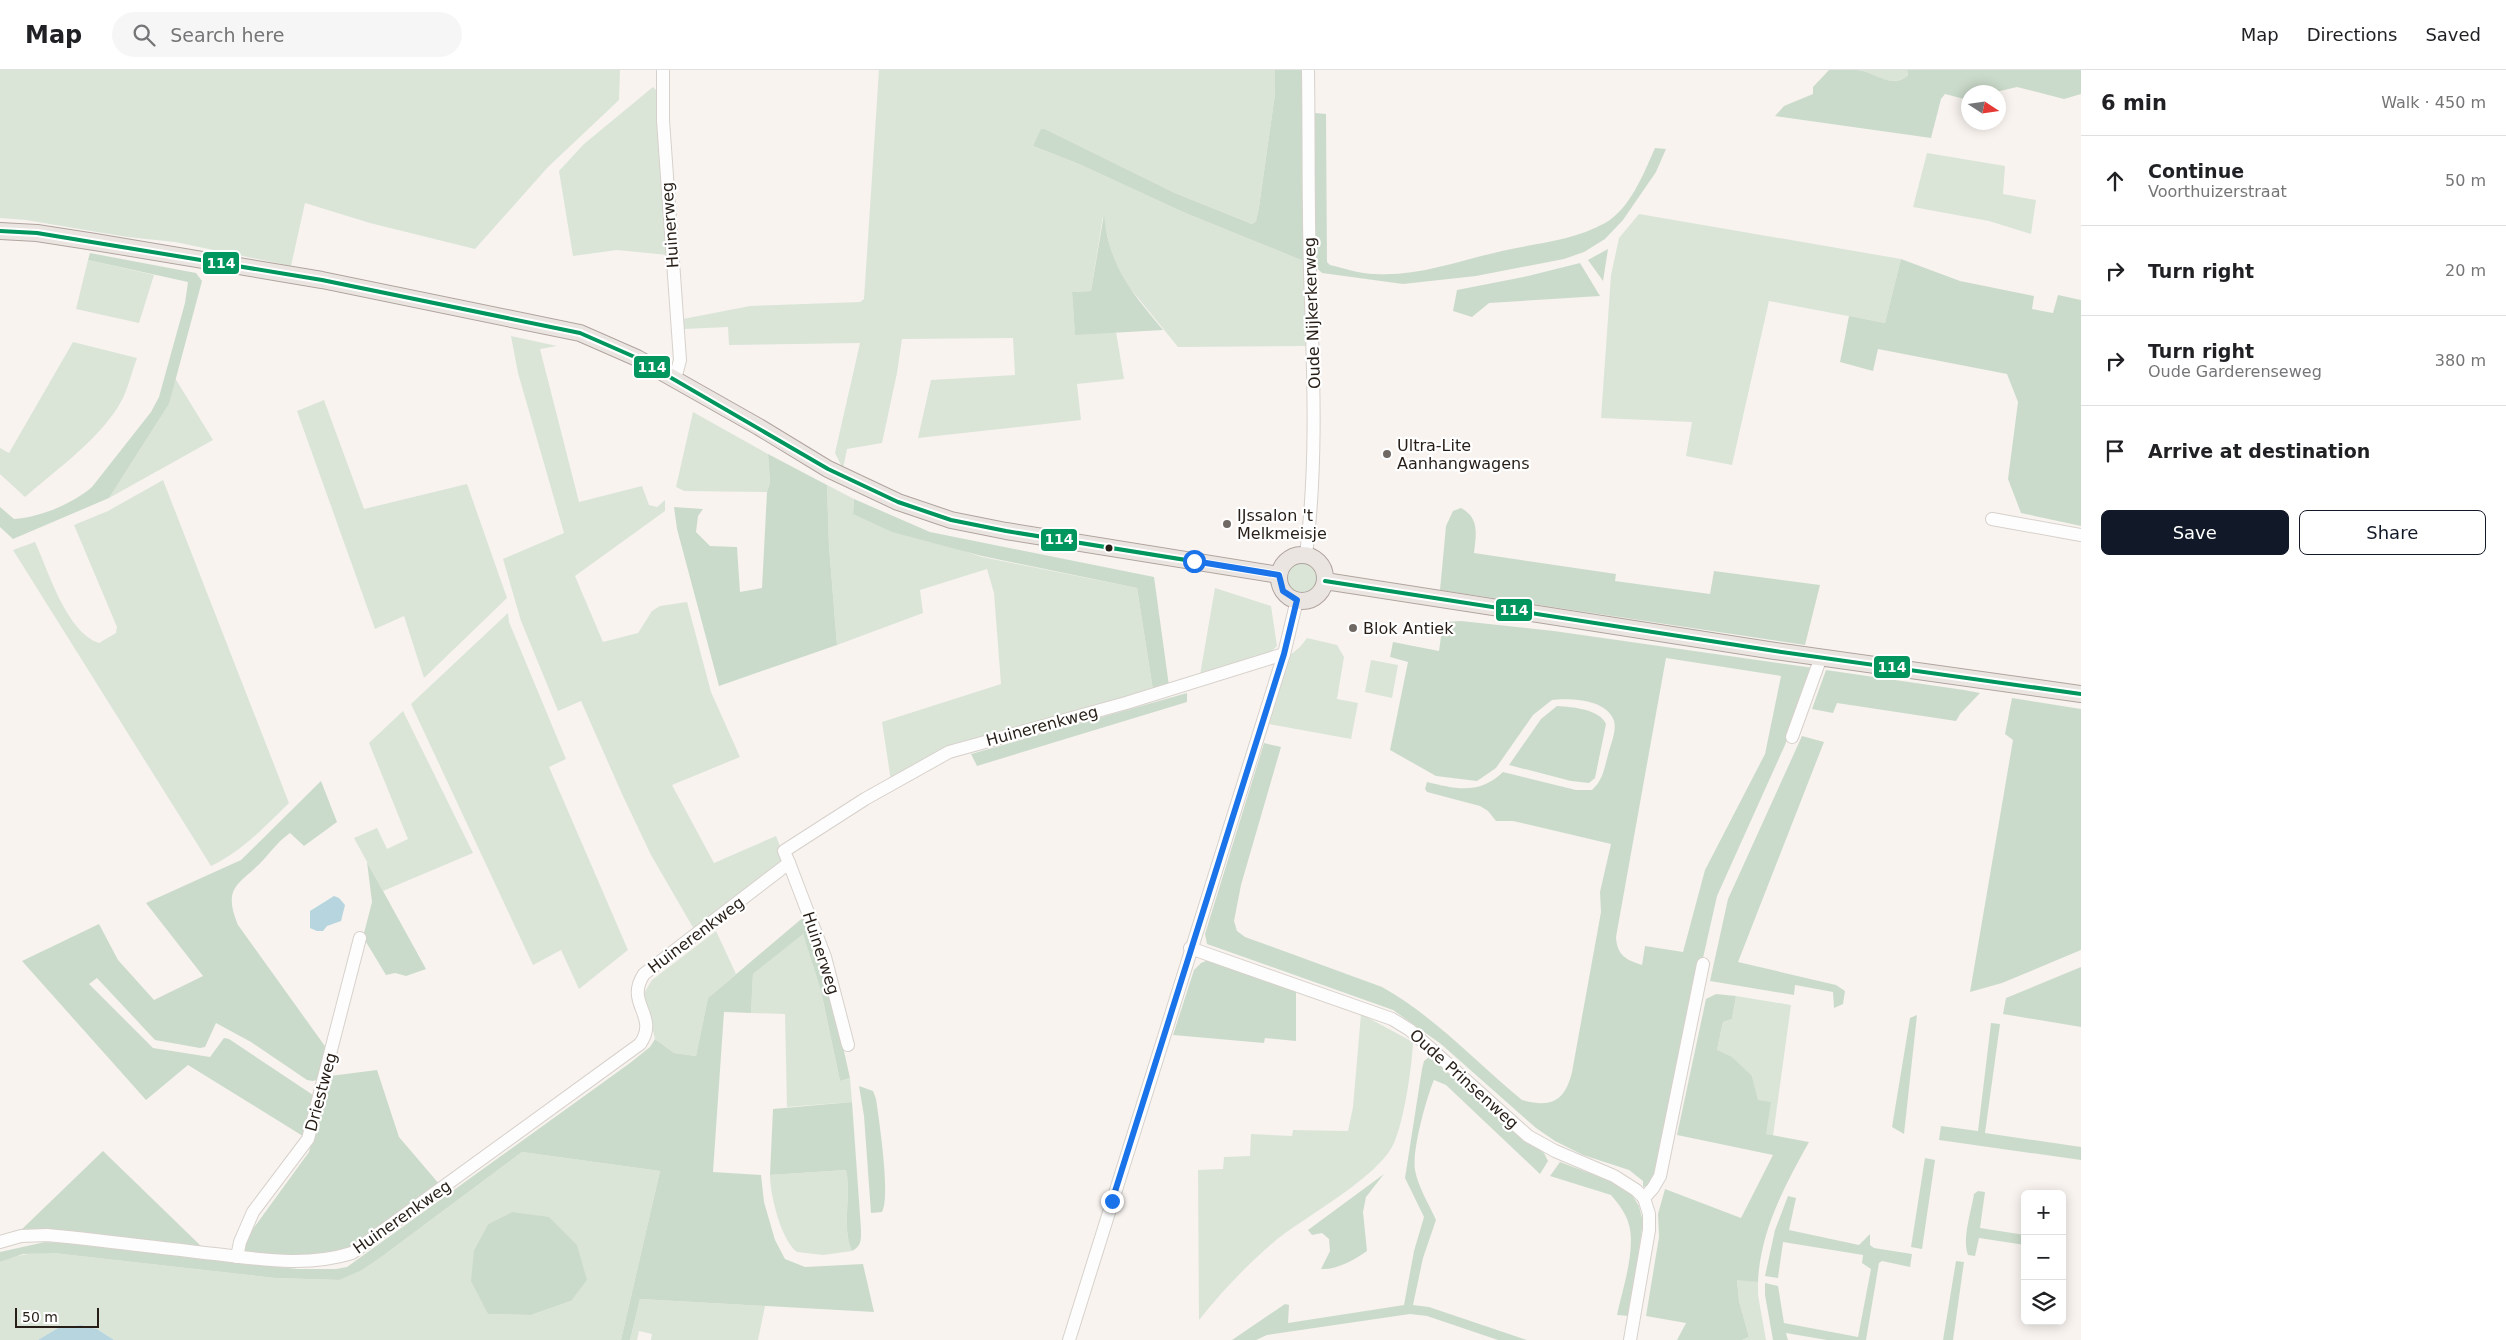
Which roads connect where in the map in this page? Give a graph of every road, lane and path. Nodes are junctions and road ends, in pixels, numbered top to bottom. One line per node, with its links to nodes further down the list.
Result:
1 (663, 70): 4 (street, Huinerweg)
2 (1308, 70): 7 (street, Oude Nijkerkerweg)
3 (0, 232): 4 (main road)
4 (680, 385): 8 (main road)
5 (1992, 518): 6 (street)
6 (2081, 535)
7 (1306, 555): 8 (main road); 9 (main road)
8 (1279, 575): 10 (main road)
9 (1325, 581): 10 (main road); 12 (main road)
10 (1297, 600): 11 (street)
11 (1284, 654): 15 (street, Huinerenkweg); 17 (street)
12 (1821, 657): 13 (main road); 14 (street)
13 (2081, 694)
14 (1792, 737)
15 (790, 863): 19 (street, Huinerweg); 22 (street, Huinerenkweg)
16 (360, 938): 22 (street, Driestweg)
17 (1190, 948): 20 (street, Oude Prinsenweg); 23 (street)
18 (1703, 964): 20 (street)
19 (848, 1046)
20 (1644, 1198): 24 (street)
21 (0, 1242): 22 (street, Huinerenkweg)
22 (238, 1257)
23 (1068, 1340)
24 (1630, 1340)

